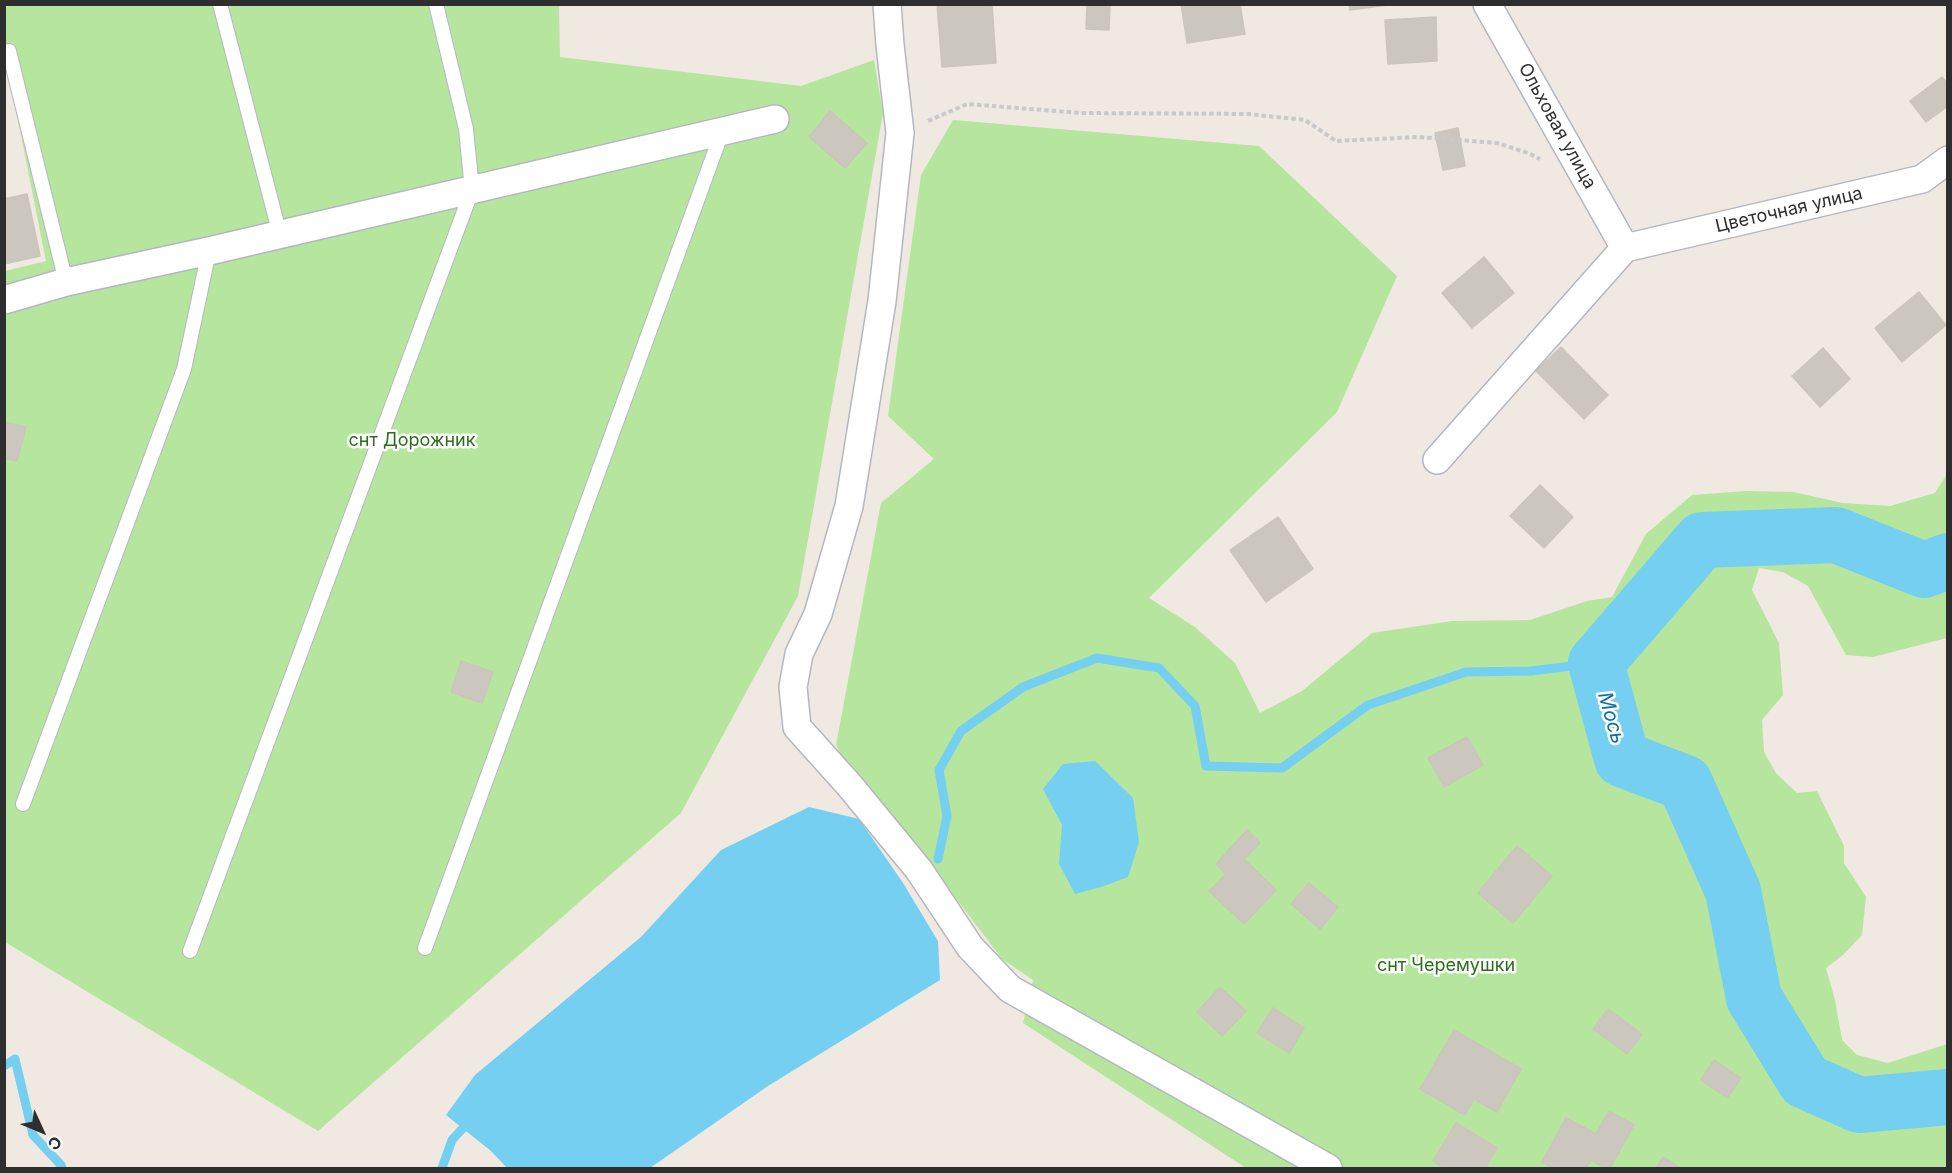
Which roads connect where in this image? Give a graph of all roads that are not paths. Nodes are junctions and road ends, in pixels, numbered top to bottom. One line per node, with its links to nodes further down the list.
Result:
1 (220, 4): 10 (lane)
2 (436, 4): 9 (lane)
3 (887, 4): 19 (street)
4 (1488, 4): 11 (street, Ольховая улица)
5 (9, 51): 13 (lane)
6 (775, 119): 7 (street)
7 (722, 132): 9 (street); 17 (lane)
8 (1947, 160): 11 (street, Цветочная улица)
9 (472, 190): 10 (street); 18 (lane)
10 (280, 235): 12 (street)
11 (1625, 248): 15 (street)
12 (209, 251): 13 (street); 16 (lane)
13 (66, 282): 14 (street)
14 (4, 300)
15 (1437, 460)
16 (23, 804)
17 (424, 948)
18 (190, 951)
19 (1328, 1168)

